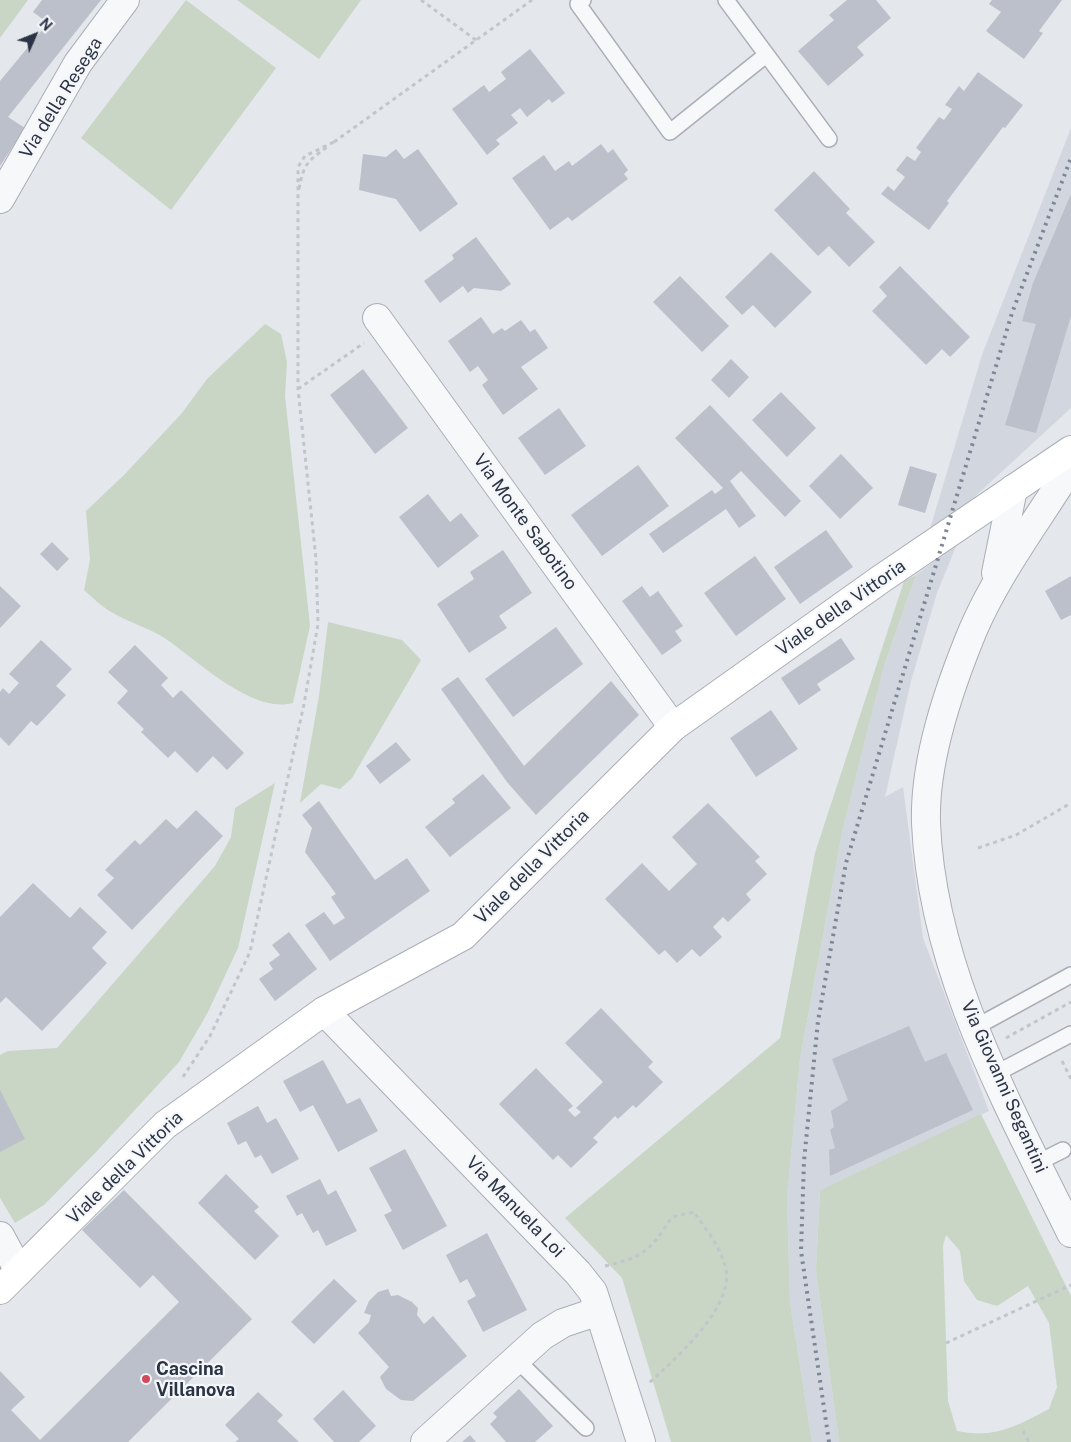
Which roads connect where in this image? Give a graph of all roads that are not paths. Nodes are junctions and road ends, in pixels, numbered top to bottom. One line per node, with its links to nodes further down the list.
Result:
1 (126, 0): 6 (street, Via della Resega)
2 (583, 0): 4 (lane)
3 (726, 0): 4 (lane)
4 (766, 55): 5 (lane)
5 (829, 140)
6 (0, 199)
7 (381, 324): 12 (street, Via Monte Sabotino)
8 (1071, 450): 10 (street, Viale della Vittoria)
9 (1071, 466): 11 (street, Via Giovanni Segantini)
10 (1013, 489): 11 (street, Via Giovanni Segantini); 12 (street, Viale della Vittoria)
11 (992, 590): 16 (street, Via Giovanni Segantini)
12 (673, 727): 14 (street, Viale della Vittoria)
13 (1071, 974): 16 (lane)
14 (324, 1012): 21 (street, Viale della Vittoria); 22 (street, Via Manuela Loi)
15 (1071, 1034): 16 (lane)
16 (984, 1051): 18 (street, Via Giovanni Segantini)
17 (1063, 1150): 18 (lane)
18 (1036, 1162): 19 (street, Via Giovanni Segantini)
19 (1071, 1233)
20 (0, 1236): 21 (street)
21 (9, 1280)
22 (599, 1311): 23 (street); 26 (street, Via Manuela Loi)
23 (516, 1359): 24 (lane); 25 (street)
24 (586, 1428)
25 (426, 1442)
26 (641, 1442)

